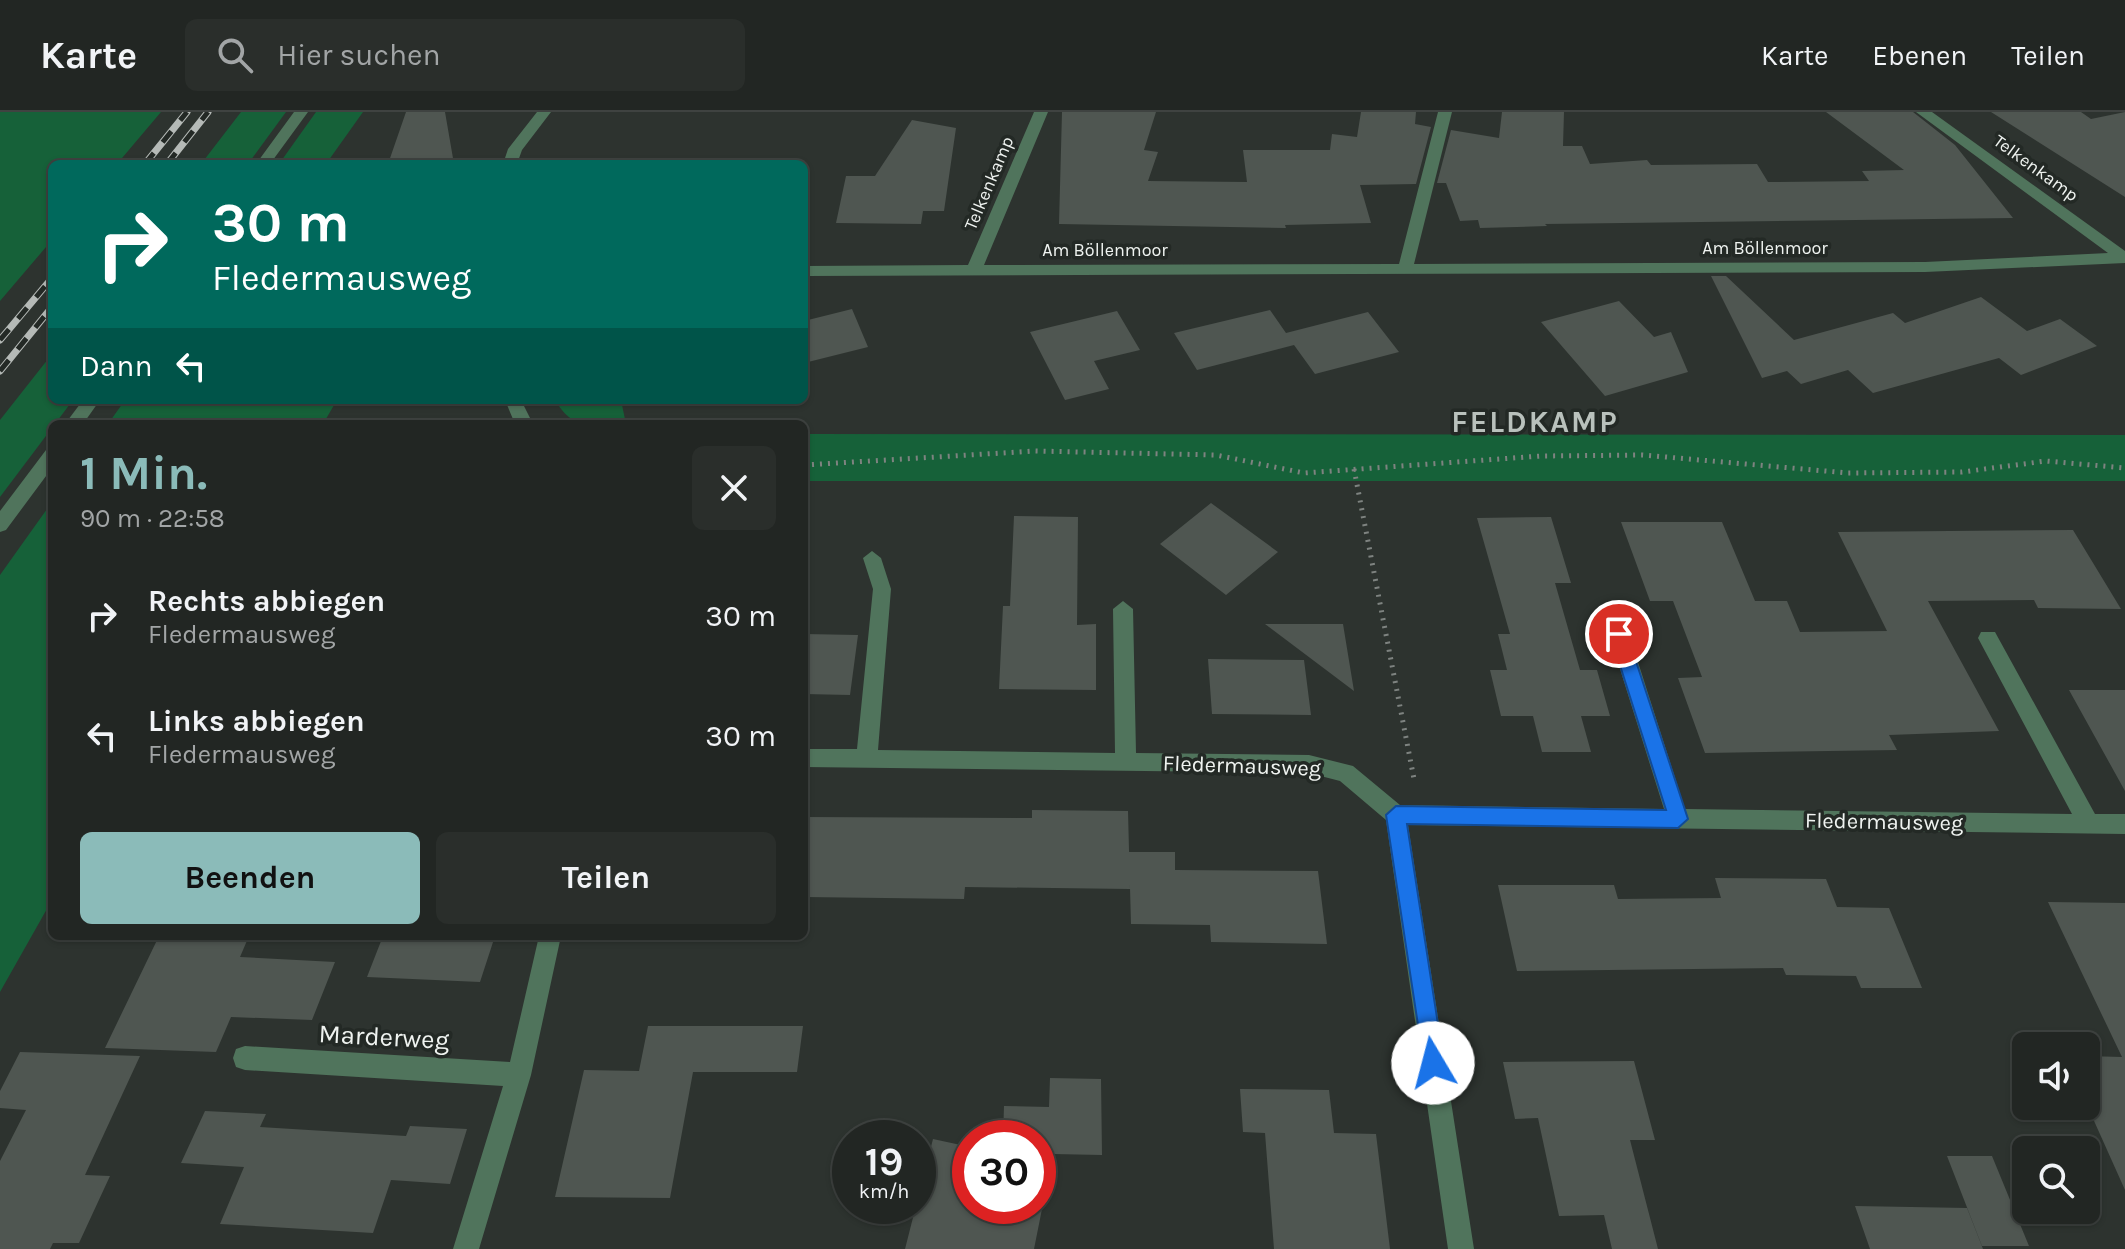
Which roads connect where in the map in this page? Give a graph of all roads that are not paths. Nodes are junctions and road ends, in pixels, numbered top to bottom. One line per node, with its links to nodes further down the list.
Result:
1 (301, 112): 6 (street)
2 (544, 112): 7 (street)
3 (1041, 112): 9 (street, Telkenkamp)
4 (1445, 112): 11 (street)
5 (1923, 112): 8 (street, Telkenkamp)
6 (266, 160)
7 (511, 160)
8 (2125, 257): 11 (street, Am Böllenmoor)
9 (974, 270): 10 (street, Am Böllenmoor); 11 (street, Am Böllenmoor)
10 (808, 271)
11 (1405, 271)
12 (48, 460): 13 (street)
13 (0, 525)
14 (872, 558): 19 (street)
15 (1123, 609): 20 (street)
16 (1619, 634): 22 (street)
17 (1988, 638): 23 (street)
18 (808, 758): 19 (street, Fledermausweg)
19 (867, 759): 20 (street, Fledermausweg)
20 (1126, 763): 21 (street, Fledermausweg)
21 (1396, 815): 22 (street, Fledermausweg); 29 (street)
22 (1678, 819): 23 (street, Fledermausweg)
23 (2089, 824): 24 (street, Fledermausweg)
24 (2125, 824)
25 (549, 940): 27 (street)
26 (245, 1058): 27 (street, Marderweg)
27 (519, 1075): 28 (street)
28 (466, 1249)
29 (1461, 1249)

